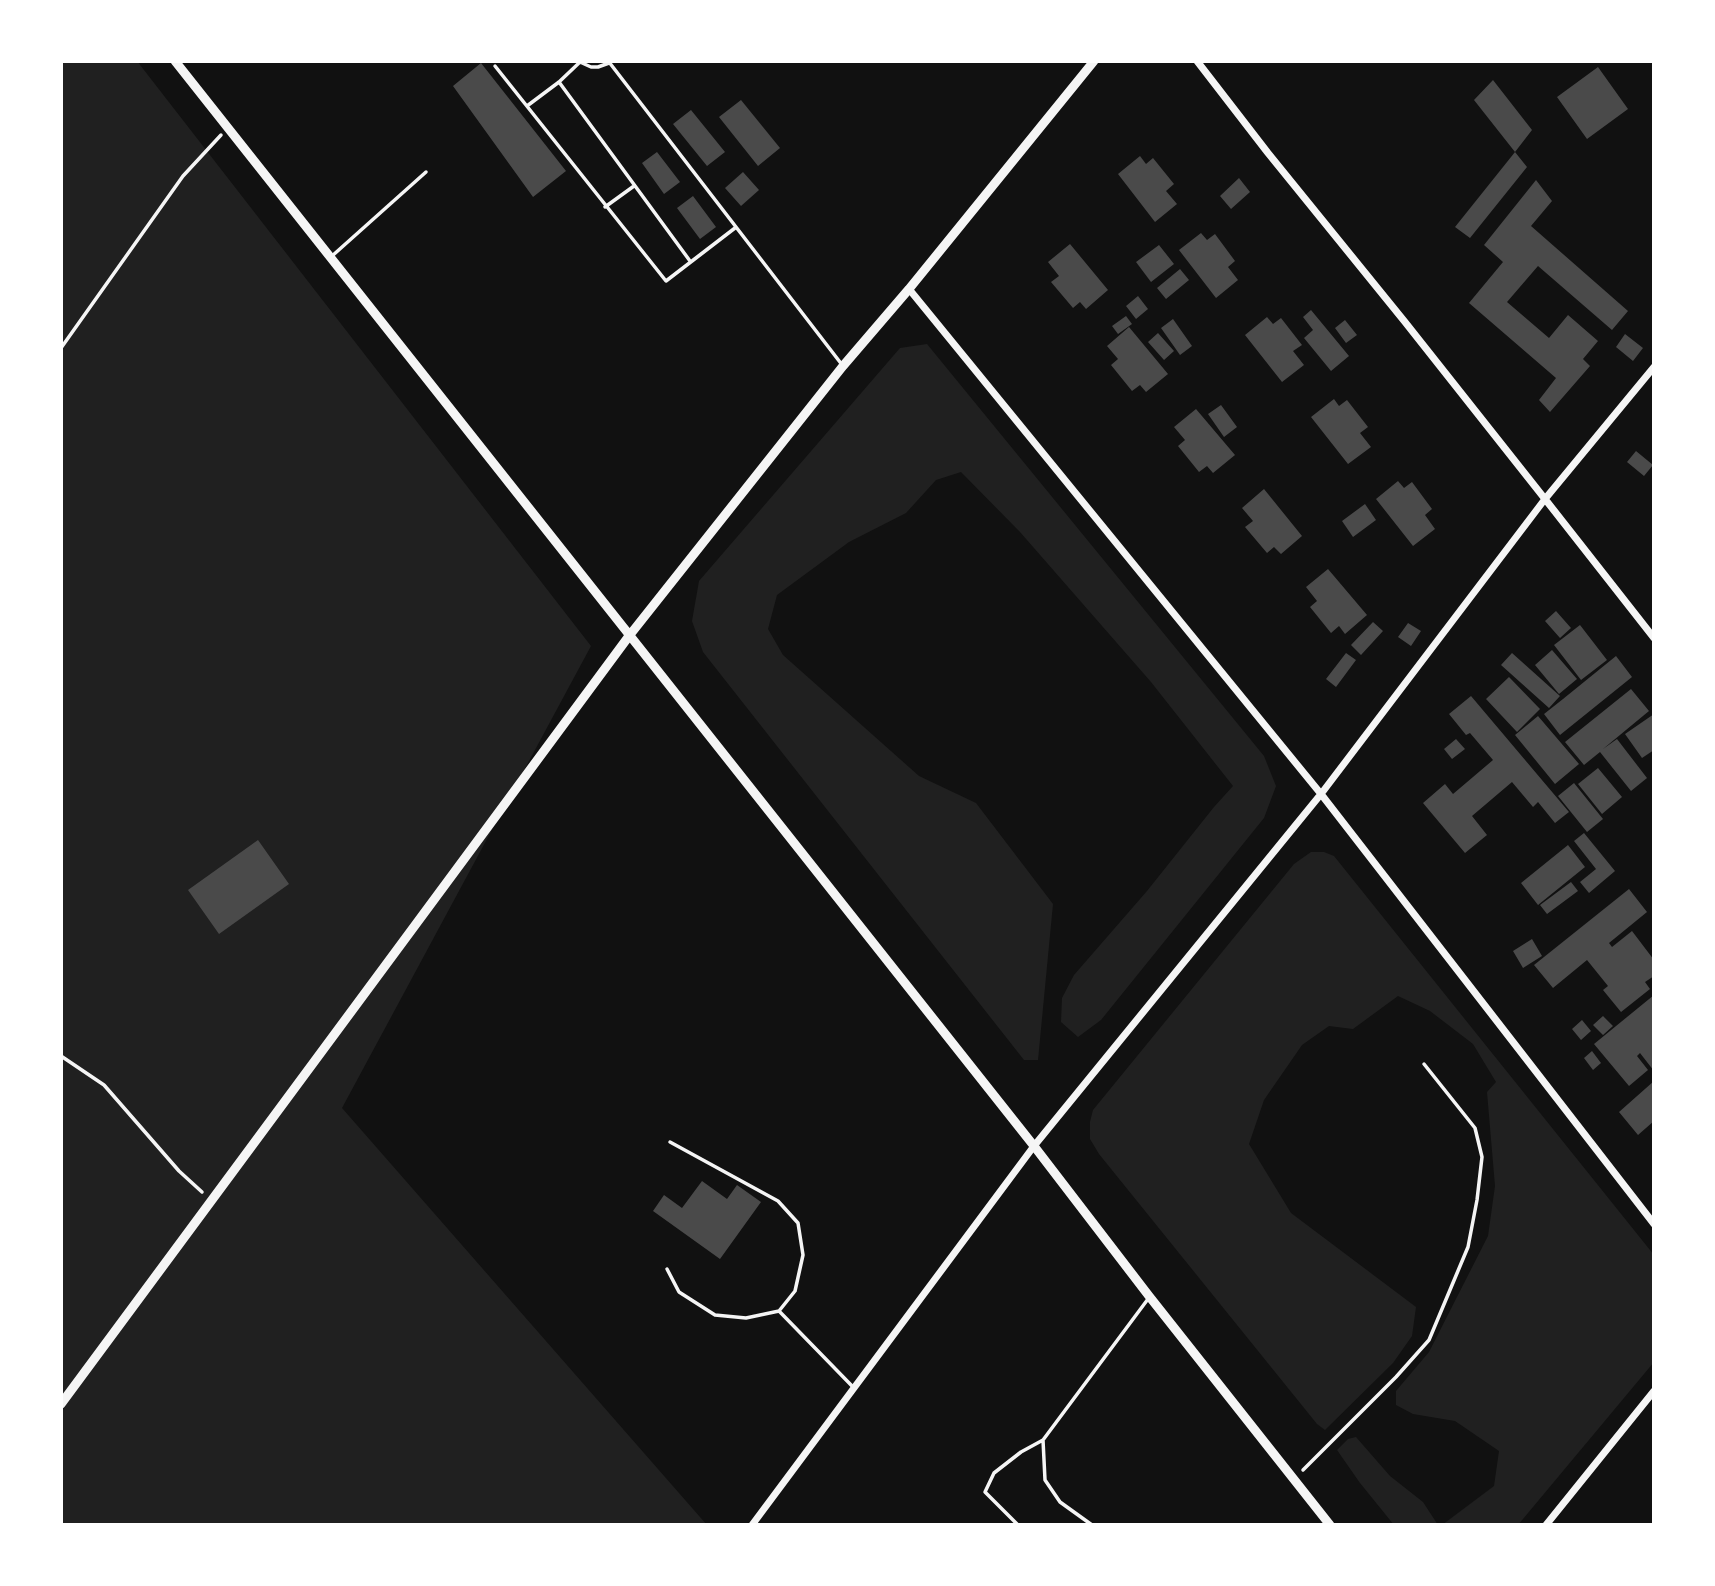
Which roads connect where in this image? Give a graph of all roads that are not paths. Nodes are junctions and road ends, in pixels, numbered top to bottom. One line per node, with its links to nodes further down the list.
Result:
1 (175, 61): 13 (street)
2 (1094, 61): 15 (street)
3 (1197, 61): 18 (street)
4 (580, 62): 5 (lane); 7 (lane)
5 (610, 62): 12 (lane)
6 (495, 66): 8 (lane)
7 (559, 82): 8 (lane); 10 (lane)
8 (527, 106): 11 (lane)
9 (426, 172): 13 (lane)
10 (634, 186): 11 (lane); 14 (lane)
11 (605, 206): 14 (lane)
12 (736, 228): 14 (lane); 16 (lane)
13 (330, 257): 19 (street)
14 (690, 261)
15 (909, 289): 16 (street); 21 (street)
16 (843, 366): 19 (street)
17 (1654, 367): 18 (street)
18 (1545, 499): 20 (street); 21 (street)
19 (629, 636): 23 (street); 30 (street)
20 (1654, 638)
21 (1321, 794): 23 (street); 24 (street)
22 (670, 1142): 27 (lane)
23 (1034, 1146): 26 (street); 28 (street)
24 (1654, 1224)
25 (667, 1269): 27 (lane)
26 (1149, 1296): 31 (lane); 35 (street)
27 (779, 1311): 28 (lane)
28 (855, 1389): 32 (street)
29 (1654, 1391): 36 (street)
30 (61, 1404)
31 (1043, 1440): 33 (lane); 34 (lane)
32 (752, 1525)
33 (1018, 1525)
34 (1092, 1525)
35 (1330, 1525)
36 (1546, 1525)

